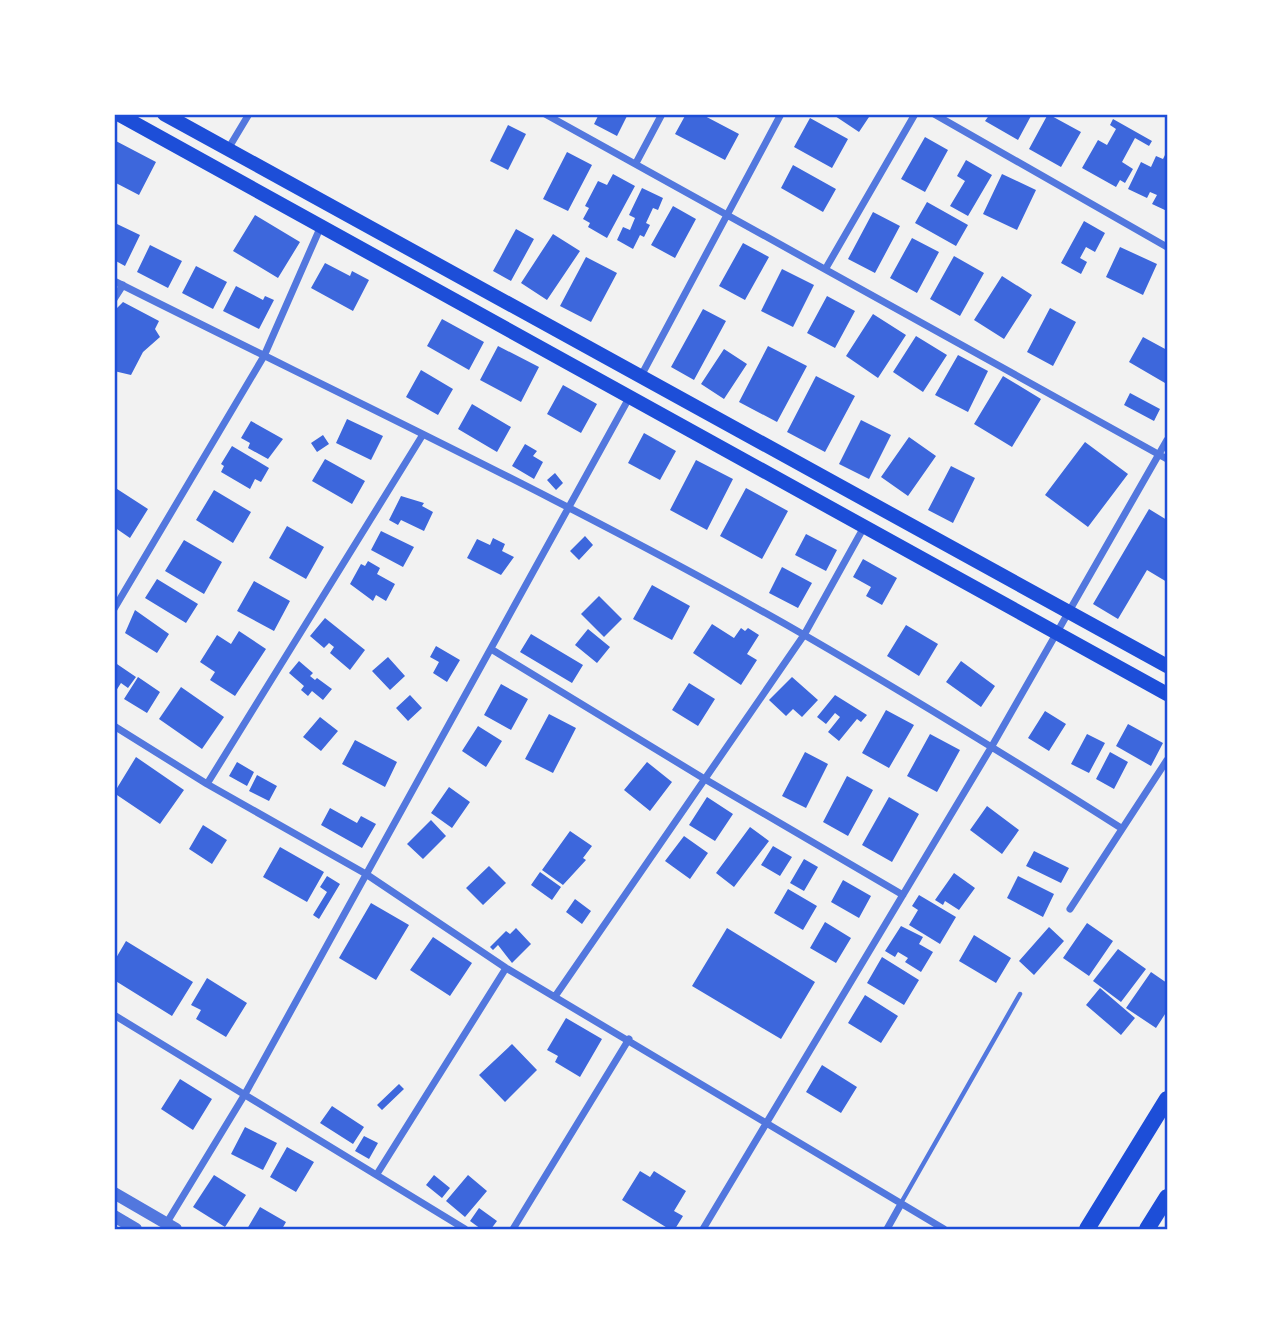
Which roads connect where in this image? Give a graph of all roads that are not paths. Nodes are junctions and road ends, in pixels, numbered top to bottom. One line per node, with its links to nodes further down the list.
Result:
1 (118, 114): 12 (main road)
2 (164, 114): 9 (main road)
3 (249, 114): 9 (street)
4 (545, 114): 10 (street)
5 (662, 114): 10 (street)
6 (781, 114): 11 (street)
7 (915, 114): 14 (street)
8 (934, 114): 13 (street)
9 (228, 149): 19 (main road)
10 (636, 163): 11 (street)
11 (728, 214): 14 (street); 19 (street)
12 (321, 226): 18 (street); 20 (main road)
13 (1167, 247)
14 (826, 268): 23 (street)
15 (114, 281): 16 (street)
16 (123, 285): 17 (street); 18 (street)
17 (114, 299)
18 (264, 356): 21 (street); 27 (street)
19 (641, 376): 20 (main road); 28 (main road)
20 (629, 398): 25 (street); 26 (main road)
21 (422, 436): 25 (street); 38 (street)
22 (1167, 440): 23 (street)
23 (1159, 454): 24 (street); 28 (street)
24 (1167, 459)
25 (569, 508): 30 (street); 31 (street)
26 (864, 527): 29 (main road); 30 (street)
27 (114, 609)
28 (1069, 612): 29 (street); 32 (main road)
29 (1054, 633): 33 (main road); 35 (street)
30 (804, 635): 35 (street); 37 (street)
31 (491, 649): 37 (street); 40 (street)
32 (1167, 666)
33 (1167, 694)
34 (114, 726): 38 (street)
35 (992, 746): 39 (street); 41 (street)
36 (1167, 760): 39 (street)
37 (703, 778): 41 (street); 45 (street)
38 (207, 784): 40 (street)
39 (1121, 828): 42 (street)
40 (366, 874): 43 (street); 48 (street)
41 (903, 895): 50 (street)
42 (1070, 909)
43 (506, 968): 45 (street); 51 (street)
44 (1020, 994): 54 (lane)
45 (556, 995): 47 (street)
46 (114, 1015): 48 (street)
47 (629, 1039): 50 (street); 59 (street)
48 (245, 1094): 51 (street); 56 (street)
49 (1167, 1099): 63 (highway)
50 (764, 1124): 54 (street); 60 (street)
51 (377, 1174): 58 (street)
52 (114, 1193): 56 (street)
53 (1167, 1197): 64 (highway)
54 (901, 1204): 61 (street); 62 (street)
55 (114, 1216): 57 (street)
56 (171, 1226)
57 (136, 1229)
58 (465, 1229)
59 (513, 1229)
60 (703, 1229)
61 (887, 1229)
62 (944, 1229)
63 (1087, 1229)
64 (1147, 1229)

